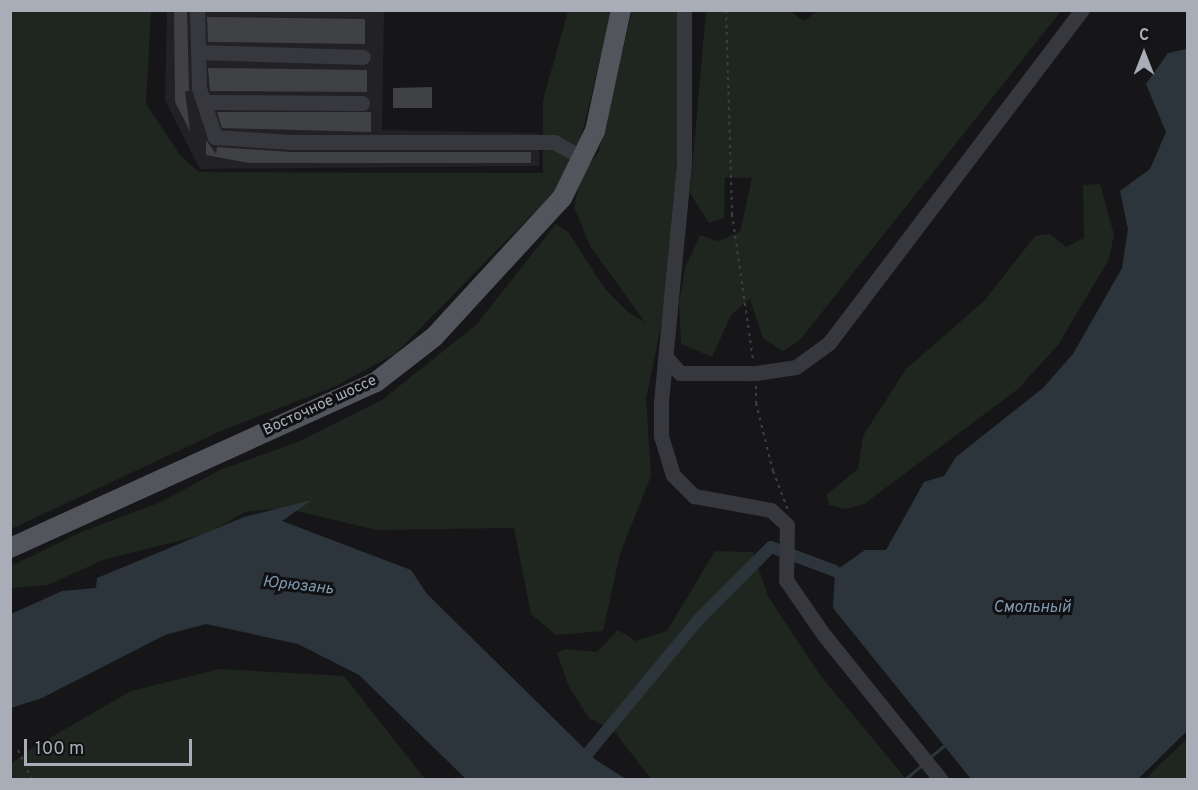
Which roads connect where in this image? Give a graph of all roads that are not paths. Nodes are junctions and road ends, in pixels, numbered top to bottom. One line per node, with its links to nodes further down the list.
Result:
1 (197, 10): 5 (street)
2 (621, 10): 9 (main road, Восточное шоссе)
3 (684, 10): 10 (street)
4 (1082, 10): 10 (street)
5 (198, 52): 6 (street); 7 (street)
6 (363, 57)
7 (204, 102): 8 (street); 9 (street)
8 (362, 103)
9 (581, 157): 11 (main road, Восточное шоссе)
10 (666, 357): 12 (street)
11 (10, 548)
12 (941, 780)

